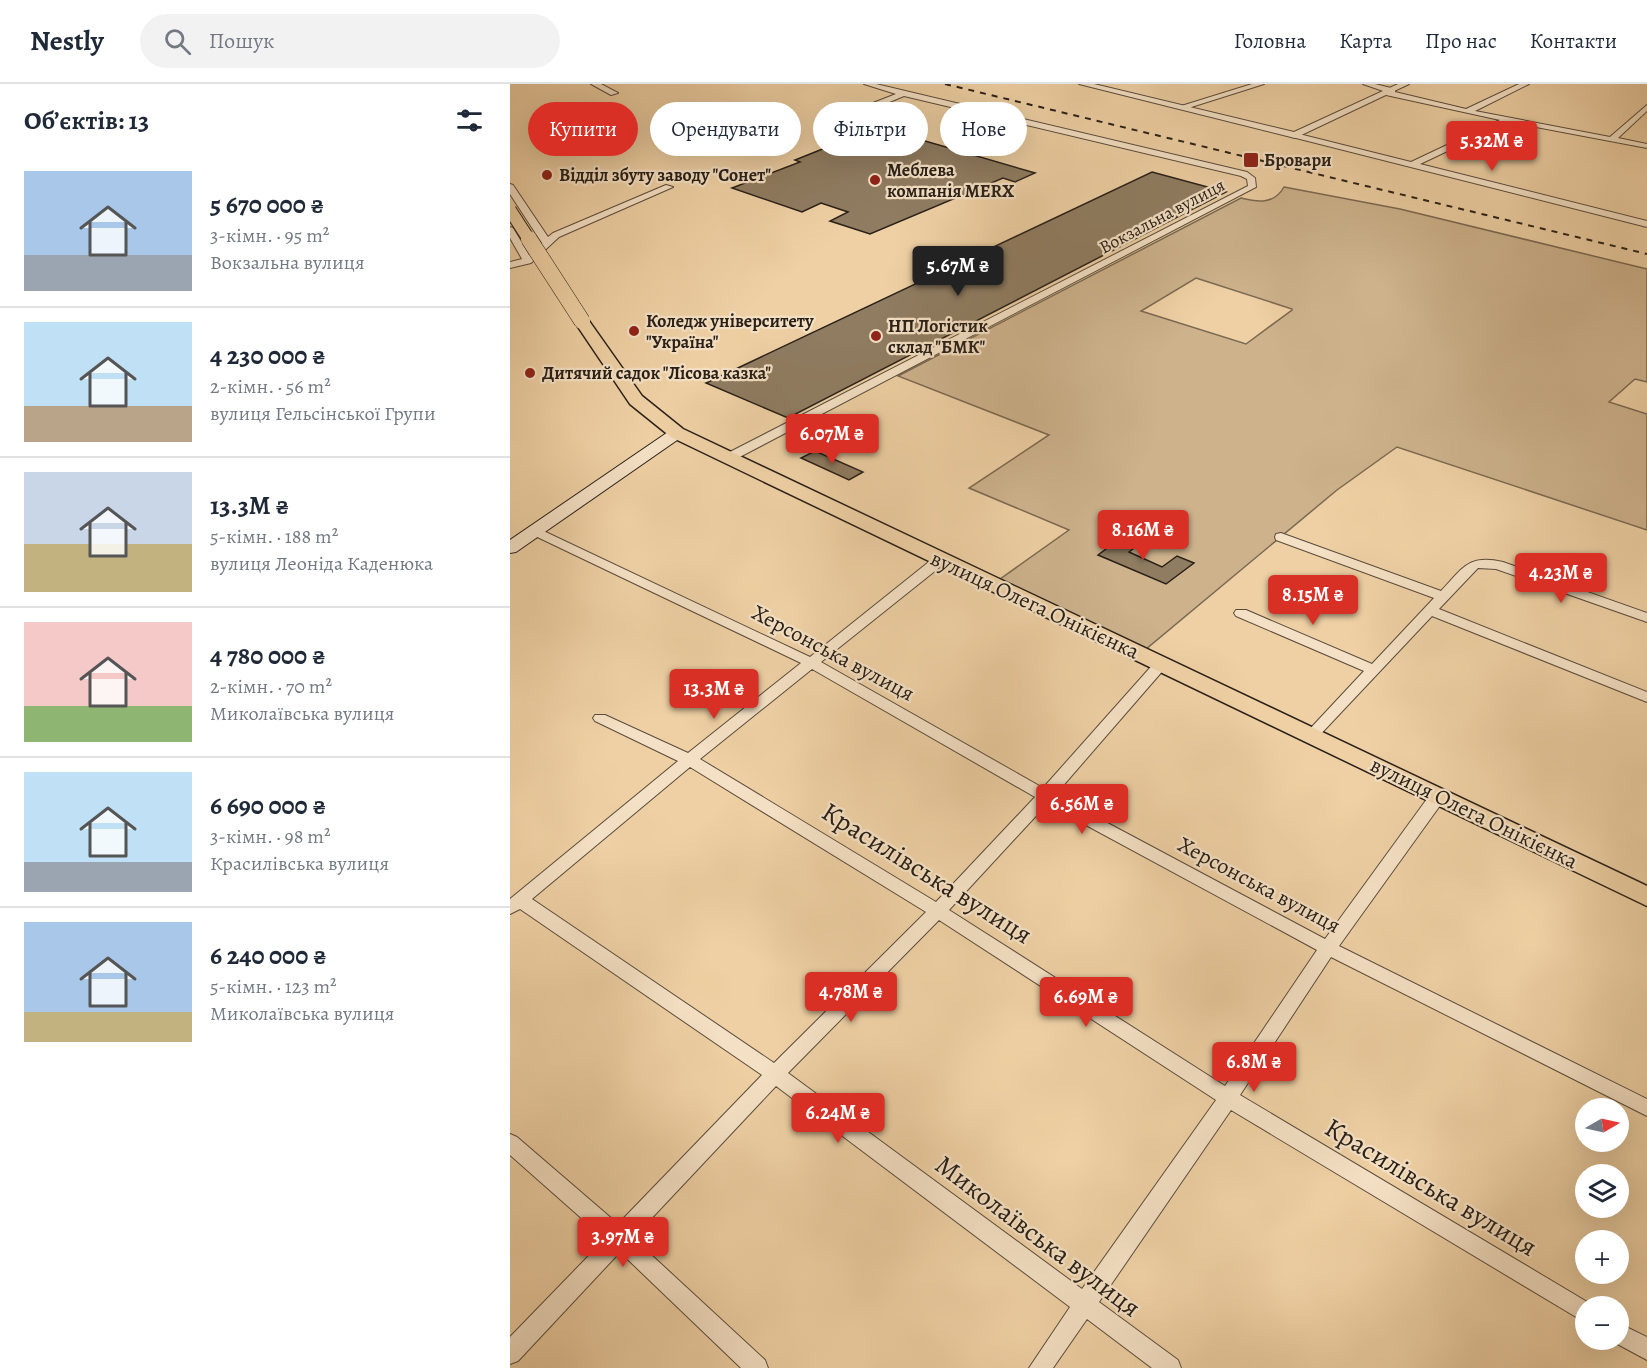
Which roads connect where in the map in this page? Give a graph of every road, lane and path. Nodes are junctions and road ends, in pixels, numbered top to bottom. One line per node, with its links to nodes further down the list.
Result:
1 (595, 84): 9 (street)
2 (868, 84): 10 (street, Вокзальна вулиця)
3 (1083, 84): 12 (street)
4 (1260, 84): 12 (street)
5 (1367, 84): 8 (street)
6 (1405, 84): 8 (street)
7 (1525, 84): 14 (street)
8 (1391, 92): 14 (street); 16 (street)
9 (614, 93)
10 (903, 94): 11 (street); 29 (street, Вокзальна вулиця)
11 (883, 102)
12 (1182, 107): 16 (street)
13 (1647, 107): 17 (street)
14 (1467, 112): 15 (street)
15 (1507, 120): 17 (street); 19 (street)
16 (1295, 135): 19 (street)
17 (1611, 140): 18 (street)
18 (1647, 146)
19 (1411, 165): 23 (street)
20 (510, 187): 25 (street)
21 (669, 187): 25 (street)
22 (510, 210): 28 (main road, вулиця Олега Онікієнка, bridge)
23 (1647, 224)
24 (510, 230): 26 (street)
25 (547, 243): 26 (street)
26 (528, 261): 27 (street)
27 (510, 265)
28 (677, 433): 29 (main road, вулиця Олега Онікієнка); 30 (main road)
29 (728, 458): 33 (main road, вулиця Олега Онікієнка)
30 (535, 531): 32 (main road); 38 (street, Херсонська вулиця)
31 (1281, 537): 34 (street)
32 (510, 548)
33 (940, 560): 38 (street); 39 (main road, вулиця Олега Онікієнка)
34 (1442, 596): 35 (street); 37 (street)
35 (1428, 610): 40 (street); 41 (street)
36 (1240, 613): 40 (street)
37 (1647, 618)
38 (812, 663): 44 (street); 45 (street, Херсонська вулиця)
39 (1161, 664): 43 (main road, вулиця Олега Онікієнка); 45 (street)
40 (1372, 669): 43 (street)
41 (1647, 697)
42 (600, 718): 44 (street, Красилівська вулиця)
43 (1312, 735): 46 (main road, вулиця Олега Онікієнка)
44 (689, 760): 48 (street); 49 (street, Красилівська вулиця)
45 (1045, 796): 49 (street); 50 (street, Херсонська вулиця)
46 (1438, 796): 47 (main road, вулиця Олега Онікієнка); 50 (street)
47 (1647, 897)
48 (515, 904): 51 (street, Миколаївська вулиця)
49 (938, 911): 51 (street); 52 (street, Красилівська вулиця)
50 (1328, 948): 52 (street); 53 (street, Херсонська вулиця)
51 (775, 1074): 55 (street); 56 (street, Миколаївська вулиця)
52 (1228, 1098): 56 (street); 57 (street, Красилівська вулиця)
53 (1647, 1108)
54 (510, 1143): 55 (street)
55 (621, 1239): 60 (street); 61 (street)
56 (1085, 1304): 62 (street); 63 (street, Миколаївська вулиця)
57 (1575, 1306)
58 (1629, 1339): 59 (street)
59 (1647, 1349)
60 (510, 1353)
61 (757, 1368)
62 (1040, 1368)
63 (1170, 1368)

